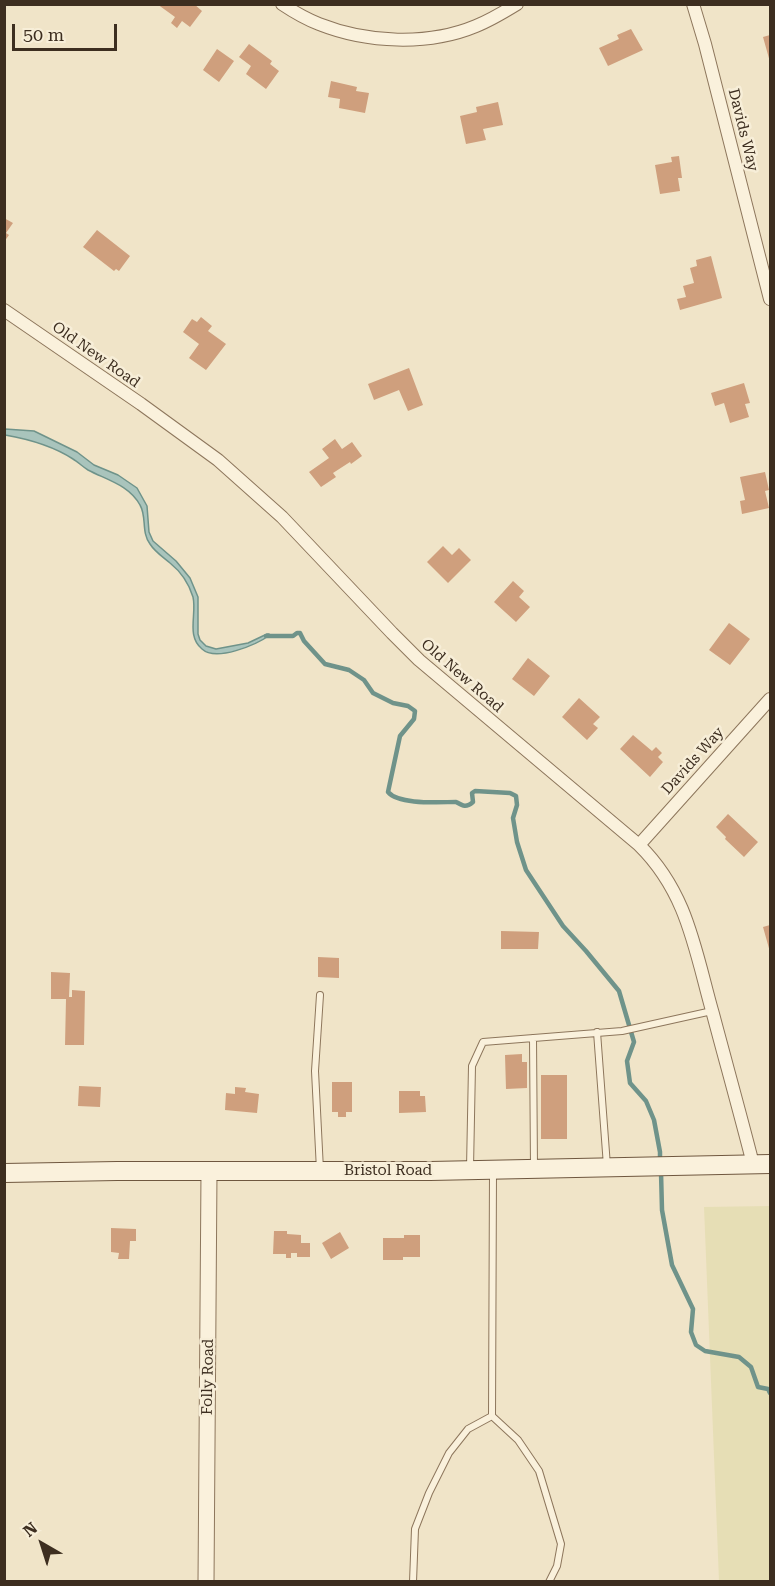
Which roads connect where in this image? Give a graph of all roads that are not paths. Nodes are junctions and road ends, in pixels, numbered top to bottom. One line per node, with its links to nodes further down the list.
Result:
1 (282, 4): 2 (street)
2 (517, 4)
3 (693, 4): 4 (street, Davids Way)
4 (771, 299)
5 (4, 310): 7 (street, Old New Road)
6 (771, 699): 7 (street, Davids Way)
7 (639, 845): 9 (street, Old New Road)
8 (320, 995): 17 (lane)
9 (712, 1011): 10 (lane); 12 (street, Old New Road)
10 (597, 1032): 11 (lane); 13 (lane)
11 (533, 1038): 14 (lane); 16 (lane)
12 (762, 1164): 13 (main road, Bristol Road)
13 (608, 1167): 14 (main road, Bristol Road)
14 (534, 1168): 15 (main road, Bristol Road)
15 (493, 1169): 16 (main road, Bristol Road); 20 (lane)
16 (470, 1170): 17 (main road, Bristol Road)
17 (320, 1171): 18 (main road, Bristol Road)
18 (209, 1172): 19 (main road, Bristol Road); 21 (street, Folly Road)
19 (4, 1173)
20 (492, 1416): 22 (lane); 23 (lane)
21 (206, 1581)
22 (413, 1581)
23 (549, 1581)

